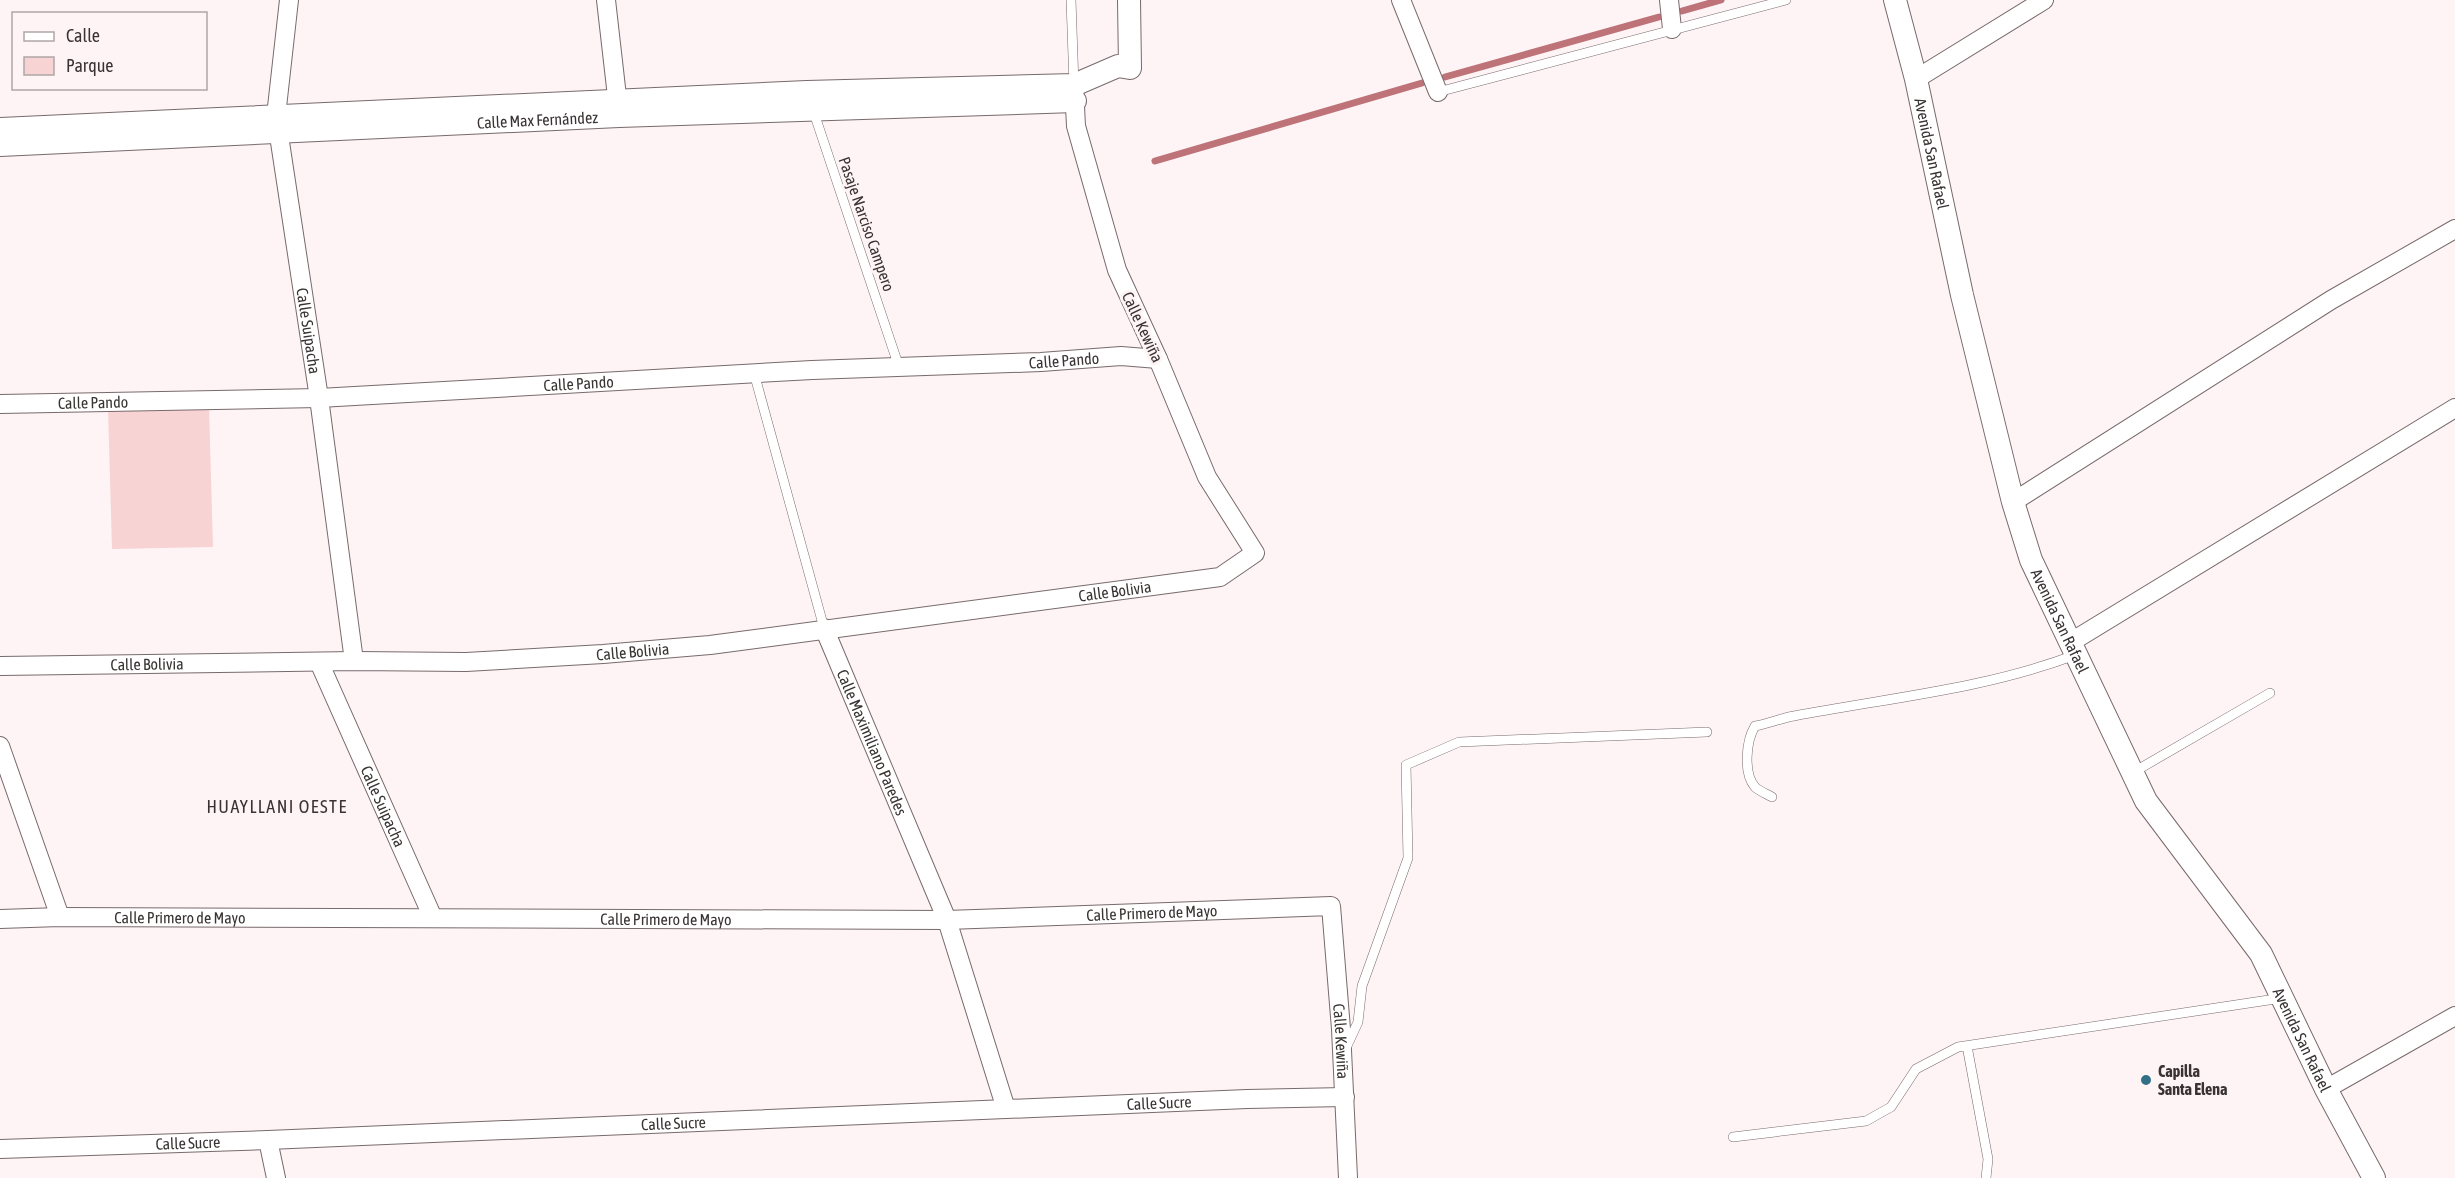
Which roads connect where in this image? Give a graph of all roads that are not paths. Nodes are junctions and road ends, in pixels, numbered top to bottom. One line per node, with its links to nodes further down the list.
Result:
1 (290, 0): 16 (street, Calle Suipacha)
2 (606, 0): 15 (street)
3 (1071, 0): 13 (lane)
4 (1129, 0): 13 (street)
5 (1401, 0): 12 (street)
6 (1669, 0): 10 (street)
7 (1786, 0): 10 (lane)
8 (1895, 0): 11 (street, Avenida San Rafael)
9 (2043, 0): 11 (street)
10 (1672, 29): 12 (lane)
11 (1916, 79): 26 (street, Avenida San Rafael)
12 (1438, 92)
13 (1075, 93): 14 (street, Calle Max Fernández); 20 (street, Calle Kewiña)
14 (810, 101): 15 (street, Calle Max Fernández); 21 (lane, Pasaje Narciso Campero)
15 (619, 108): 16 (street, Calle Max Fernández)
16 (277, 124): 17 (street, Calle Max Fernández); 18 (street, Calle Max Fernández); 23 (street, Calle Suipacha)
17 (0, 129)
18 (0, 145)
19 (2455, 229): 26 (street)
20 (1158, 359): 21 (street, Calle Pando); 27 (street, Calle Kewiña)
21 (899, 367): 22 (street, Calle Pando)
22 (754, 373): 23 (street, Calle Pando); 28 (lane, Calle Maximiliano Paredes)
23 (319, 398): 24 (street, Calle Pando); 30 (street, Calle Suipacha)
24 (0, 404)
25 (2455, 408): 29 (street)
26 (2013, 502): 29 (street, Avenida San Rafael)
27 (1255, 553): 28 (street, Calle Bolivia)
28 (824, 628): 30 (street, Calle Bolivia); 42 (street, Calle Maximiliano Paredes)
29 (2074, 648): 36 (street, Avenida San Rafael); 37 (lane)
30 (354, 661): 31 (street, Calle Bolivia)
31 (319, 662): 32 (street, Calle Bolivia); 40 (street, Calle Suipacha)
32 (0, 666)
33 (2270, 693): 36 (lane)
34 (1707, 732): 46 (lane)
35 (0, 746): 39 (street)
36 (2132, 772): 43 (street, Avenida San Rafael)
37 (1772, 797)
38 (1331, 906): 42 (street, Calle Primero de Mayo); 46 (street, Calle Kewiña)
39 (60, 917): 40 (street, Calle Primero de Mayo); 41 (street, Calle Primero de Mayo)
40 (433, 918): 42 (street, Calle Primero de Mayo)
41 (0, 919)
42 (947, 920): 49 (street, Calle Maximiliano Paredes)
43 (2282, 998): 45 (lane); 47 (street, Avenida San Rafael)
44 (2455, 1016): 47 (street)
45 (1967, 1046): 50 (lane); 55 (lane)
46 (1343, 1055): 48 (street, Calle Kewiña)
47 (2326, 1089): 56 (street, Avenida San Rafael)
48 (1345, 1097): 49 (street, Calle Sucre); 54 (street, Calle Kewiña)
49 (1006, 1109): 51 (street, Calle Sucre)
50 (1733, 1137)
51 (267, 1140): 52 (street, Calle Sucre); 53 (street)
52 (0, 1149)
53 (276, 1178)
54 (1348, 1178)
55 (1986, 1178)
56 (2374, 1178)

